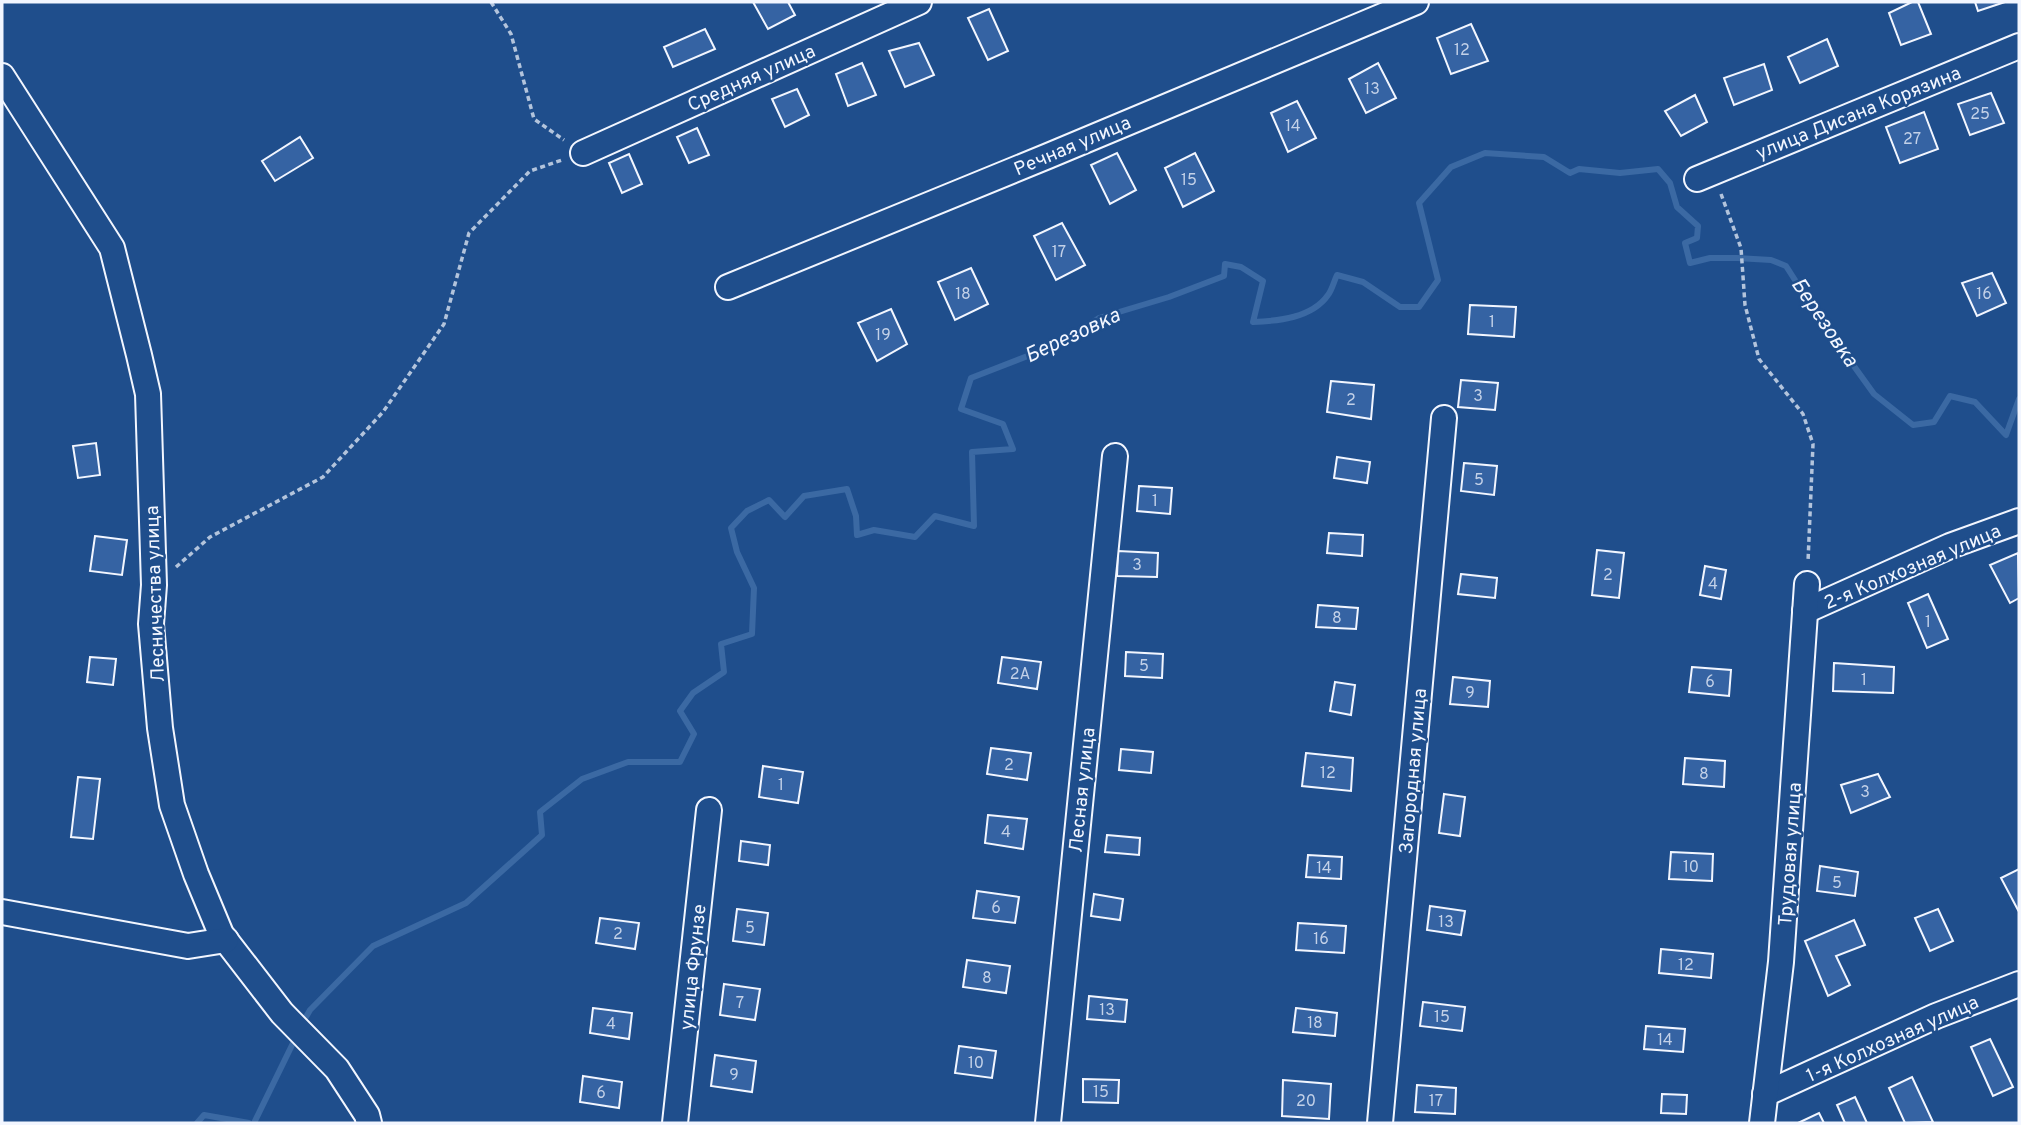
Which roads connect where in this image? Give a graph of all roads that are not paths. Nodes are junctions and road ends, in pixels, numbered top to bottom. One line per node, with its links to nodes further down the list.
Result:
1 (919, 2): 5 (street, Средняя улица)
2 (1416, 2): 7 (street, Речная улица)
3 (2019, 46): 6 (street, улица Дисана Корязина)
4 (2, 76): 15 (street, Лесничества улица)
5 (583, 153)
6 (1705, 175)
7 (728, 287)
8 (1444, 418): 21 (street, Загородная улица)
9 (1115, 456): 20 (street, Лесная улица)
10 (2019, 522): 12 (street, 2-я Колхозная улица)
11 (1807, 584): 12 (street, Трудовая улица)
12 (1805, 611): 17 (street, Трудовая улица)
13 (709, 810): 19 (street, улица Фрунзе)
14 (2, 912): 15 (street)
15 (226, 940): 18 (street, Лесничества улица)
16 (2019, 984): 17 (street, 1-я Колхозная улица)
17 (1765, 1094): 22 (street, Трудовая улица)
18 (369, 1123)
19 (674, 1123)
20 (1048, 1123)
21 (1380, 1123)
22 (1762, 1123)

